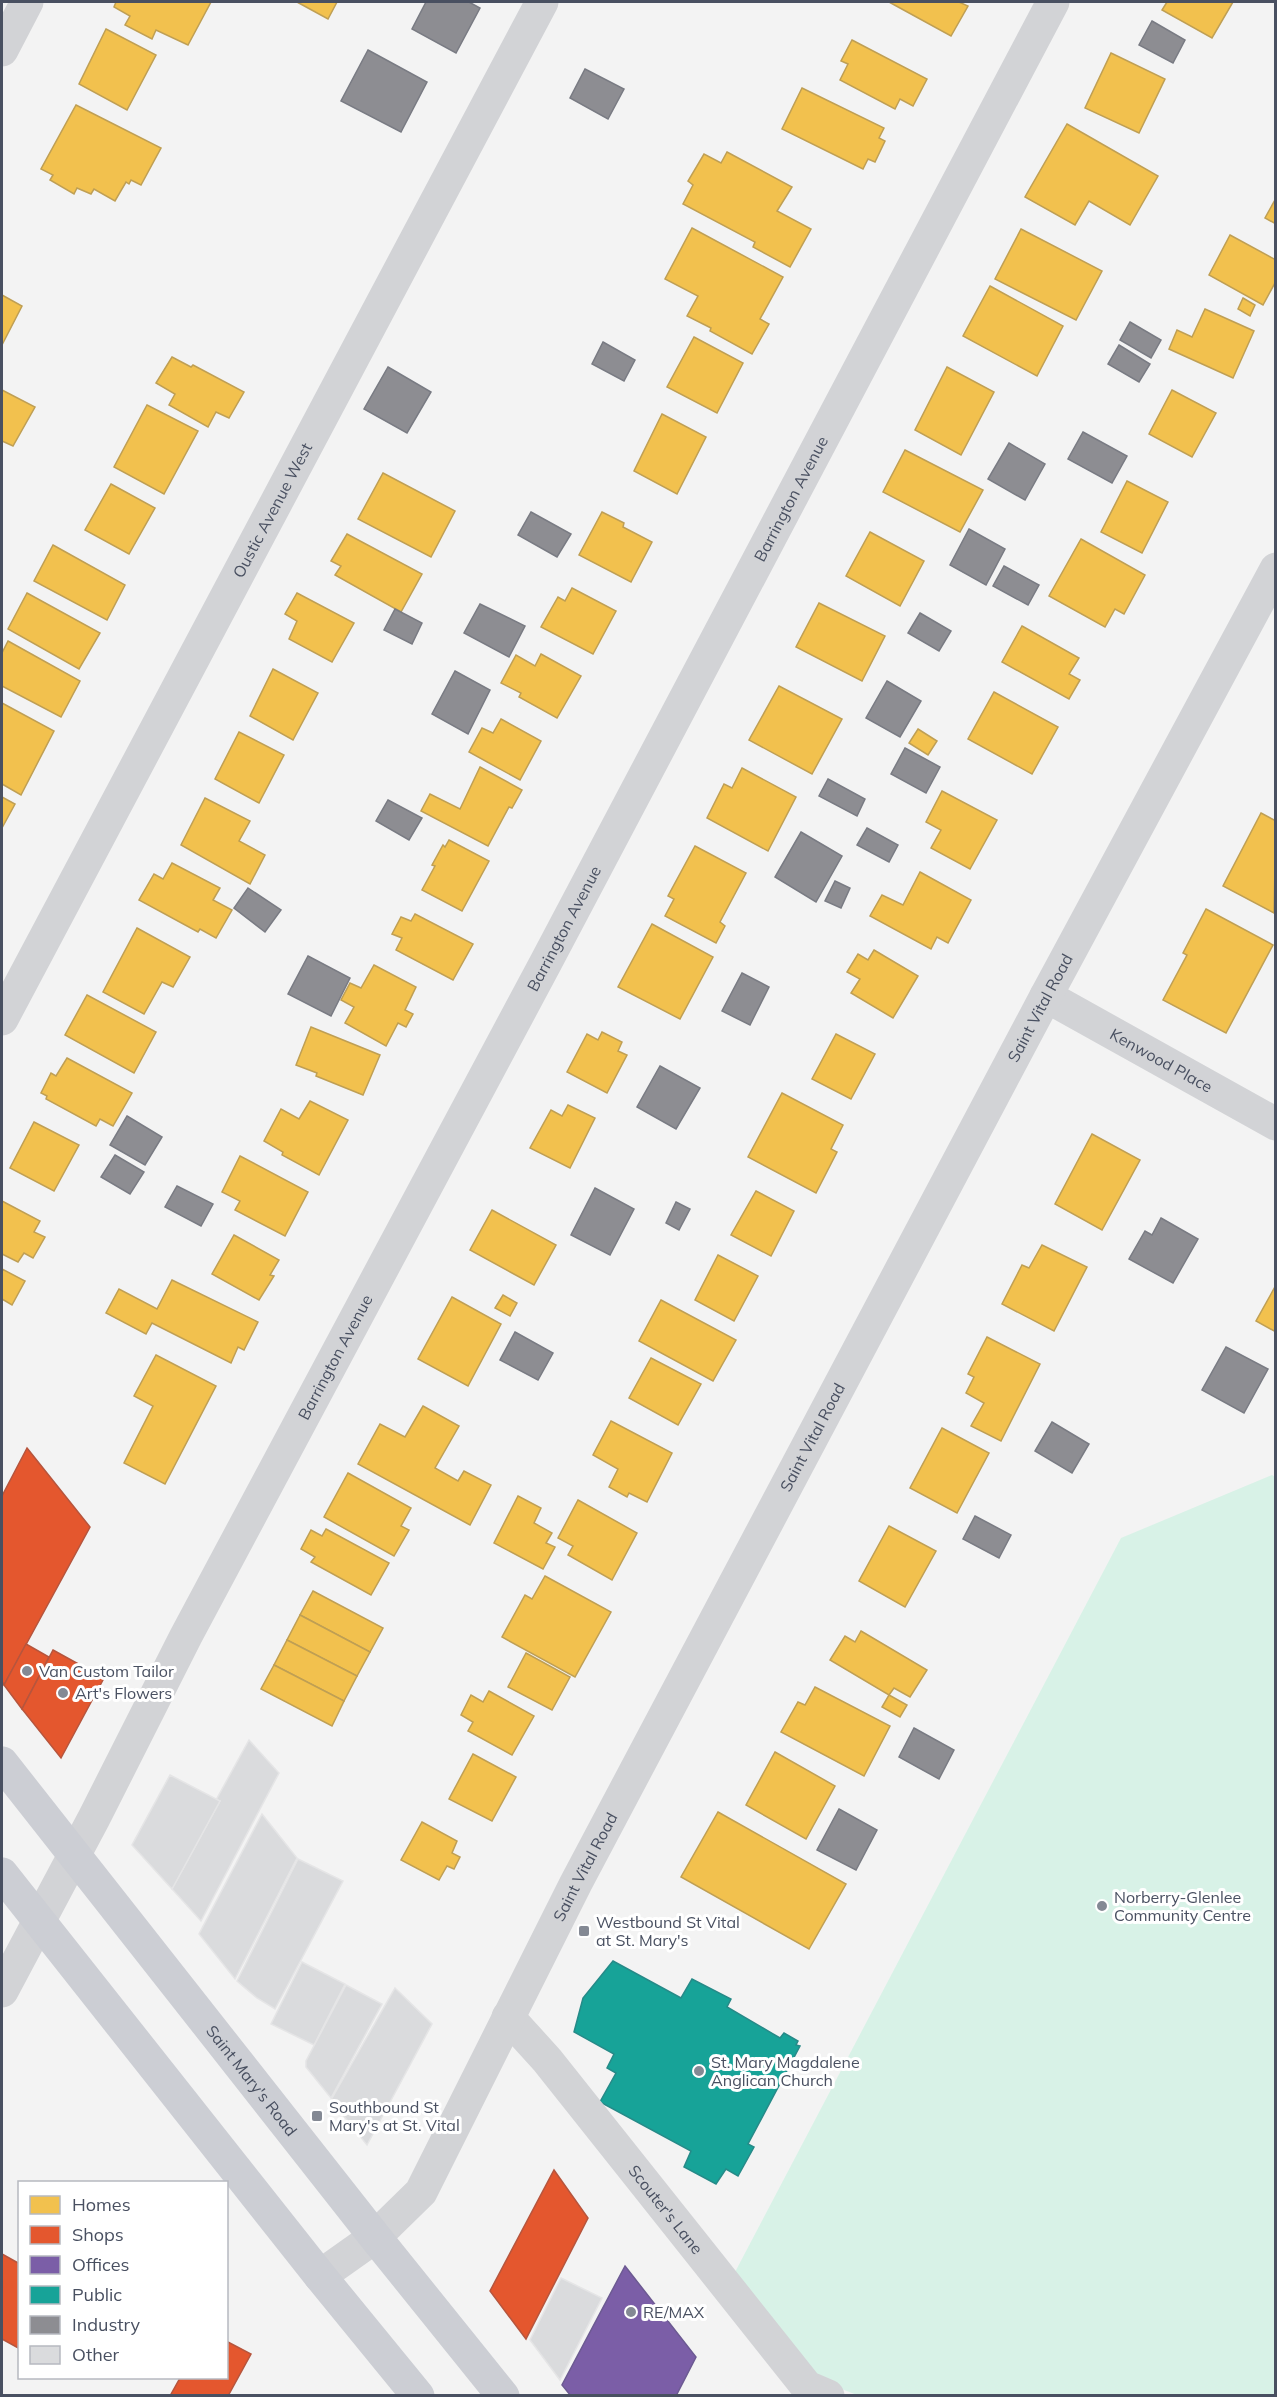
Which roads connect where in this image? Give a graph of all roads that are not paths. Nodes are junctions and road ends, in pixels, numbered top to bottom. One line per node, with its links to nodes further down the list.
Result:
1 (27, 2): 4 (street)
2 (542, 2): 7 (street, Oustic Avenue West)
3 (1053, 2): 10 (street, Barrington Avenue)
4 (2, 50)
5 (1275, 569): 6 (street, Saint Vital Road)
6 (1046, 996): 8 (street, Kenwood Place); 14 (street, Saint Vital Road)
7 (2, 1019)
8 (1275, 1124)
9 (2, 1763): 10 (main road, Saint Mary's Road)
10 (74, 1855): 12 (street, Barrington Avenue); 15 (main road, Saint Mary's Road)
11 (2, 1874): 12 (main road)
12 (39, 1923): 13 (street, Barrington Avenue); 16 (main road)
13 (2, 1991)
14 (508, 2017): 15 (street, Saint Vital Road); 19 (street, Scouter's Lane)
15 (375, 2237): 16 (street, Saint Vital Road); 18 (main road, Saint Mary's Road)
16 (320, 2276): 17 (main road)
17 (418, 2396)
18 (503, 2396)
19 (828, 2396)

